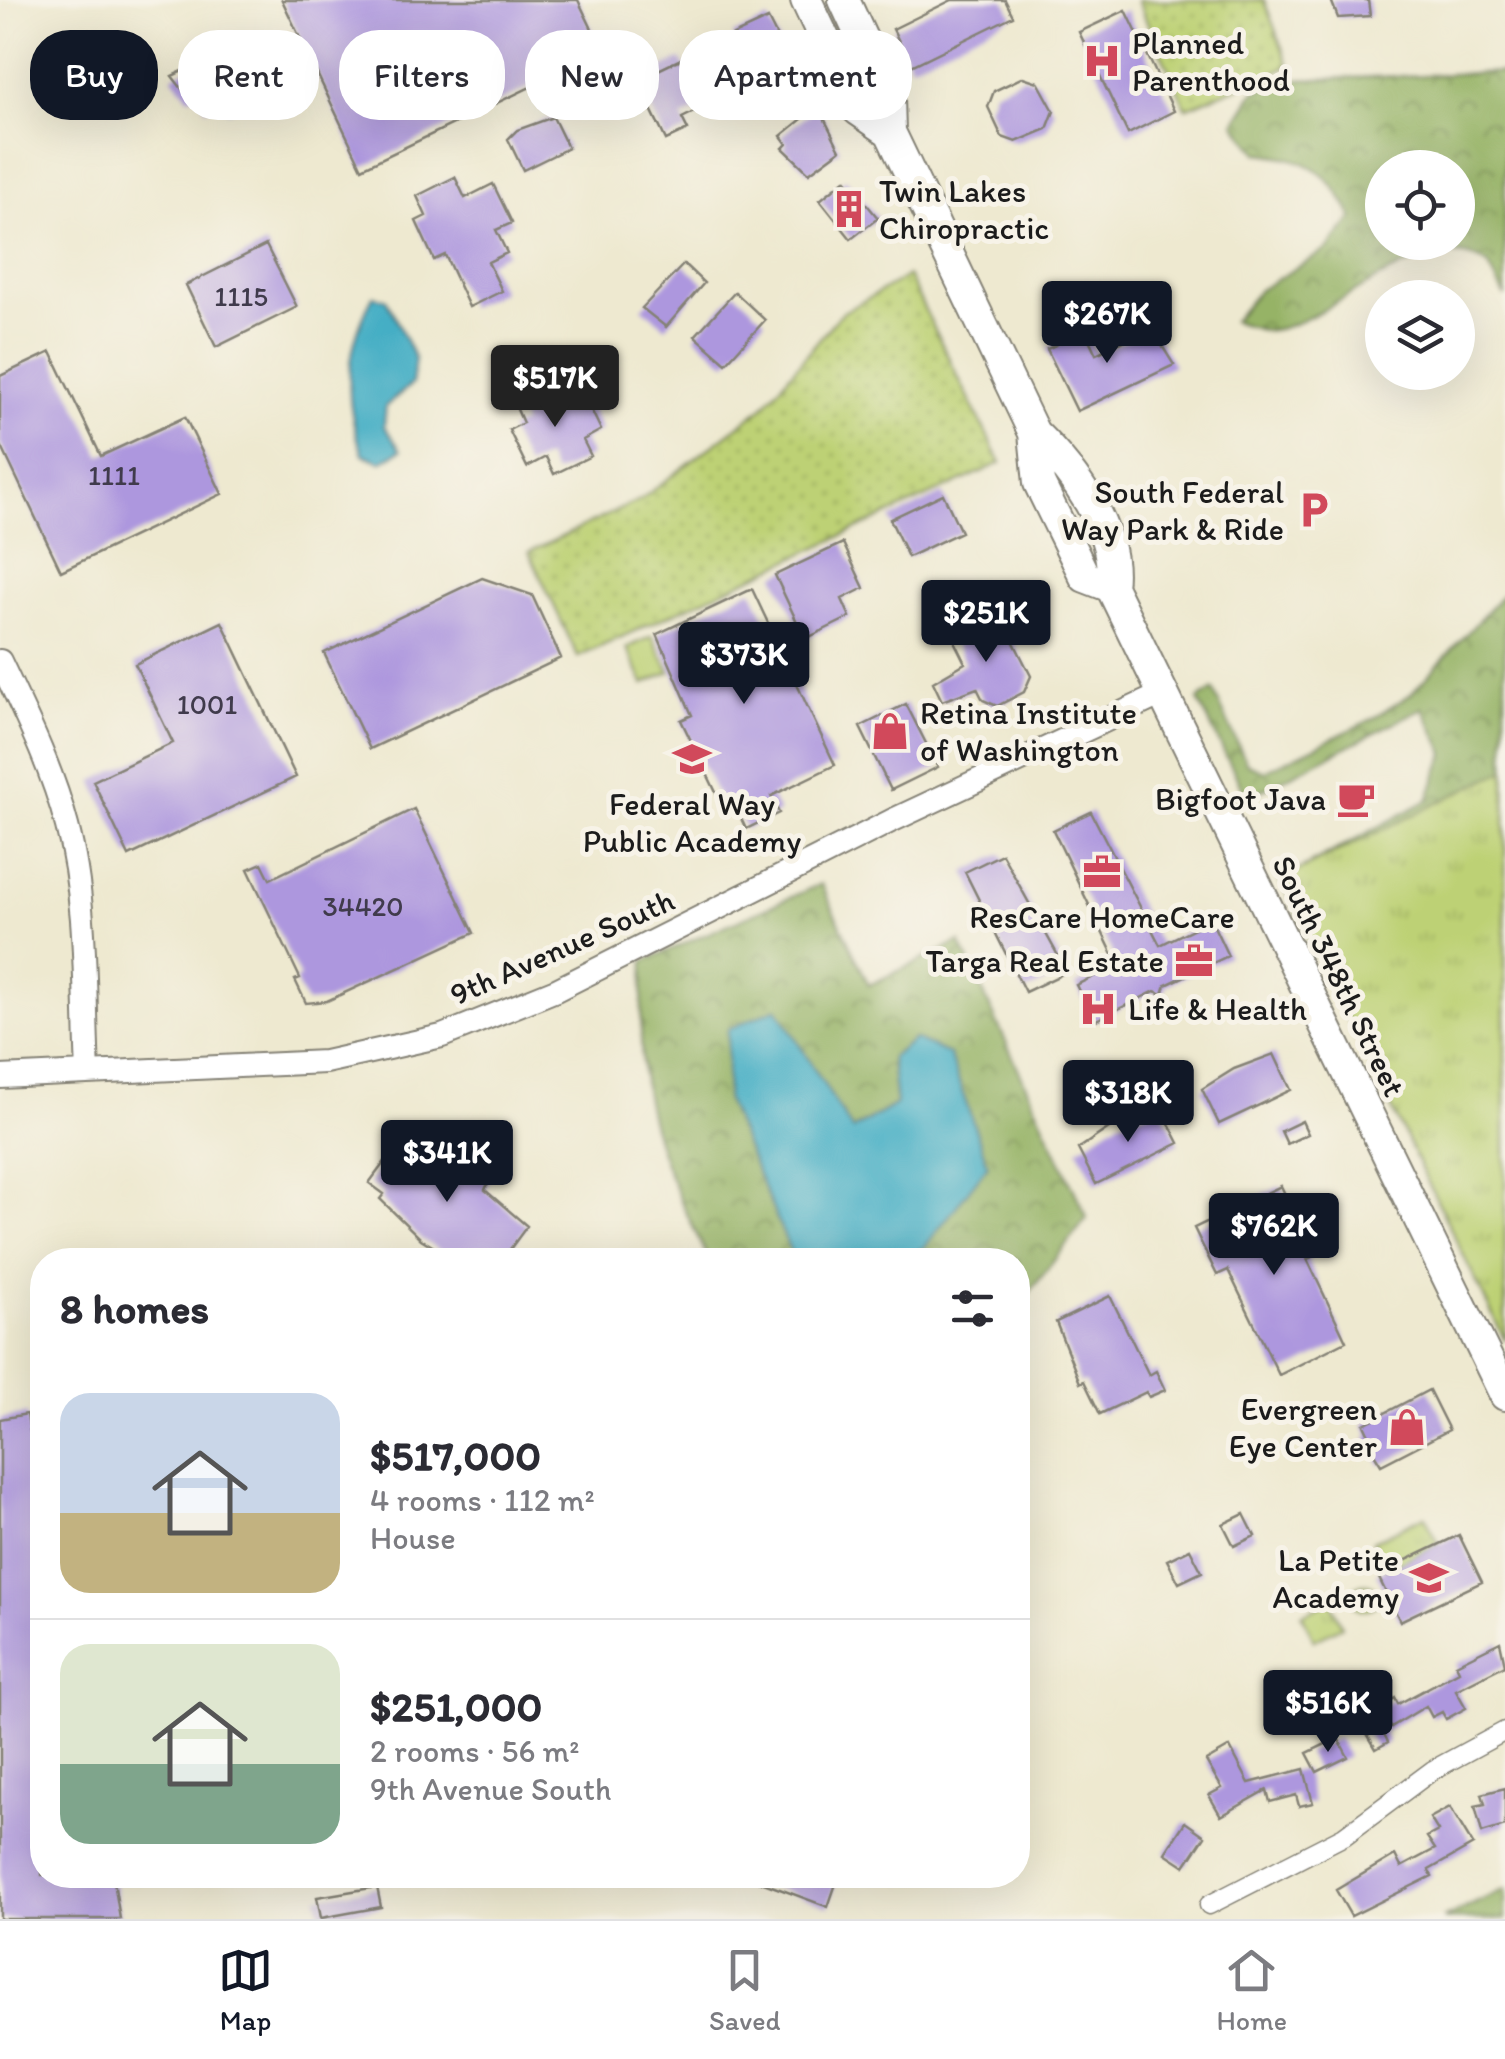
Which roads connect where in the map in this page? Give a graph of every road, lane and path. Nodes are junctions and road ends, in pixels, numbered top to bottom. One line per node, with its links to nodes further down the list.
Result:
1 (806, 0): 3 (main road, South 348th Street)
2 (844, 0): 3 (main road, South 348th Street)
3 (890, 132): 5 (main road, South 348th Street)
4 (0, 660): 6 (street)
5 (1162, 694): 6 (street, 9th Avenue South); 8 (main road, South 348th Street)
6 (88, 1073): 7 (street, 9th Avenue South)
7 (0, 1077)
8 (1505, 1395)
9 (1505, 1730): 10 (street)
10 (1210, 1904)

